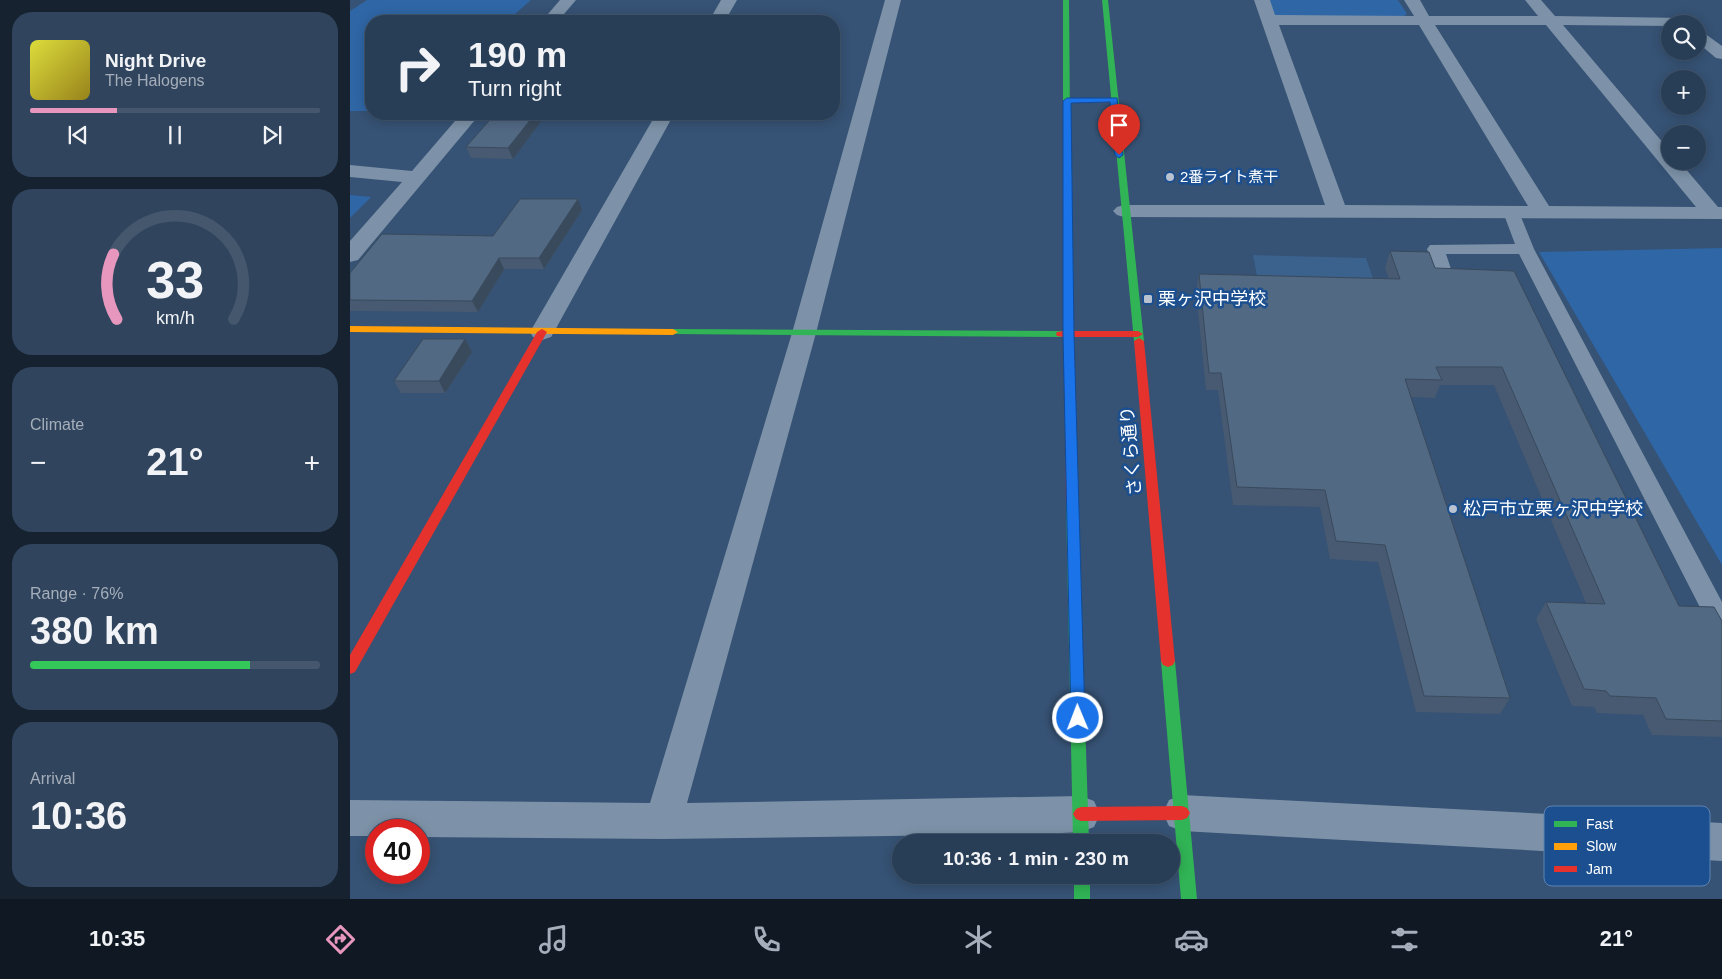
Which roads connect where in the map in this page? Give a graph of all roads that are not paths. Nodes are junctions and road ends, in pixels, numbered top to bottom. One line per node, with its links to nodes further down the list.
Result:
1 (568, 0): 10 (street)
2 (729, 0): 11 (street)
3 (893, 0): 35 (street)
4 (1066, 0): 20 (street)
5 (1105, 0): 19 (street, さくら通り)
6 (1262, 0): 13 (street)
7 (1412, 0): 14 (street)
8 (1533, 0): 15 (street)
9 (1648, 4): 12 (street)
10 (555, 15)
11 (720, 15)
12 (1668, 15)
13 (1270, 20): 14 (street); 26 (street)
14 (1425, 20): 15 (street); 28 (street)
15 (1550, 20): 16 (street); 29 (street)
16 (1661, 22)
17 (1706, 42): 18 (street)
18 (1722, 54)
19 (1114, 100): 20 (street); 25 (street, さくら通り)
20 (1067, 101): 36 (street)
21 (466, 120): 24 (street)
22 (662, 120): 34 (street)
23 (350, 171): 24 (street)
24 (416, 177): 31 (street)
25 (1124, 211): 26 (street); 37 (street, さくら通り)
26 (1337, 211): 27 (street)
27 (1511, 212): 28 (street); 30 (lane)
28 (1542, 212): 29 (street)
29 (1717, 213)
30 (1525, 249): 32 (lane); 38 (lane)
31 (350, 255)
32 (1442, 269)
33 (350, 329): 34 (street)
34 (542, 332): 35 (street); 39 (street)
35 (804, 333): 36 (street); 42 (street)
36 (1068, 334): 37 (street); 43 (street)
37 (1138, 334): 40 (street, さくら通り)
38 (1718, 616)
39 (350, 668)
40 (1182, 813): 43 (street); 44 (street); 47 (street, さくら通り)
41 (350, 818): 42 (street)
42 (663, 821): 43 (street)
43 (1081, 828)
44 (1544, 832)
45 (1082, 884): 46 (street)
46 (1082, 899)
47 (1189, 899)

